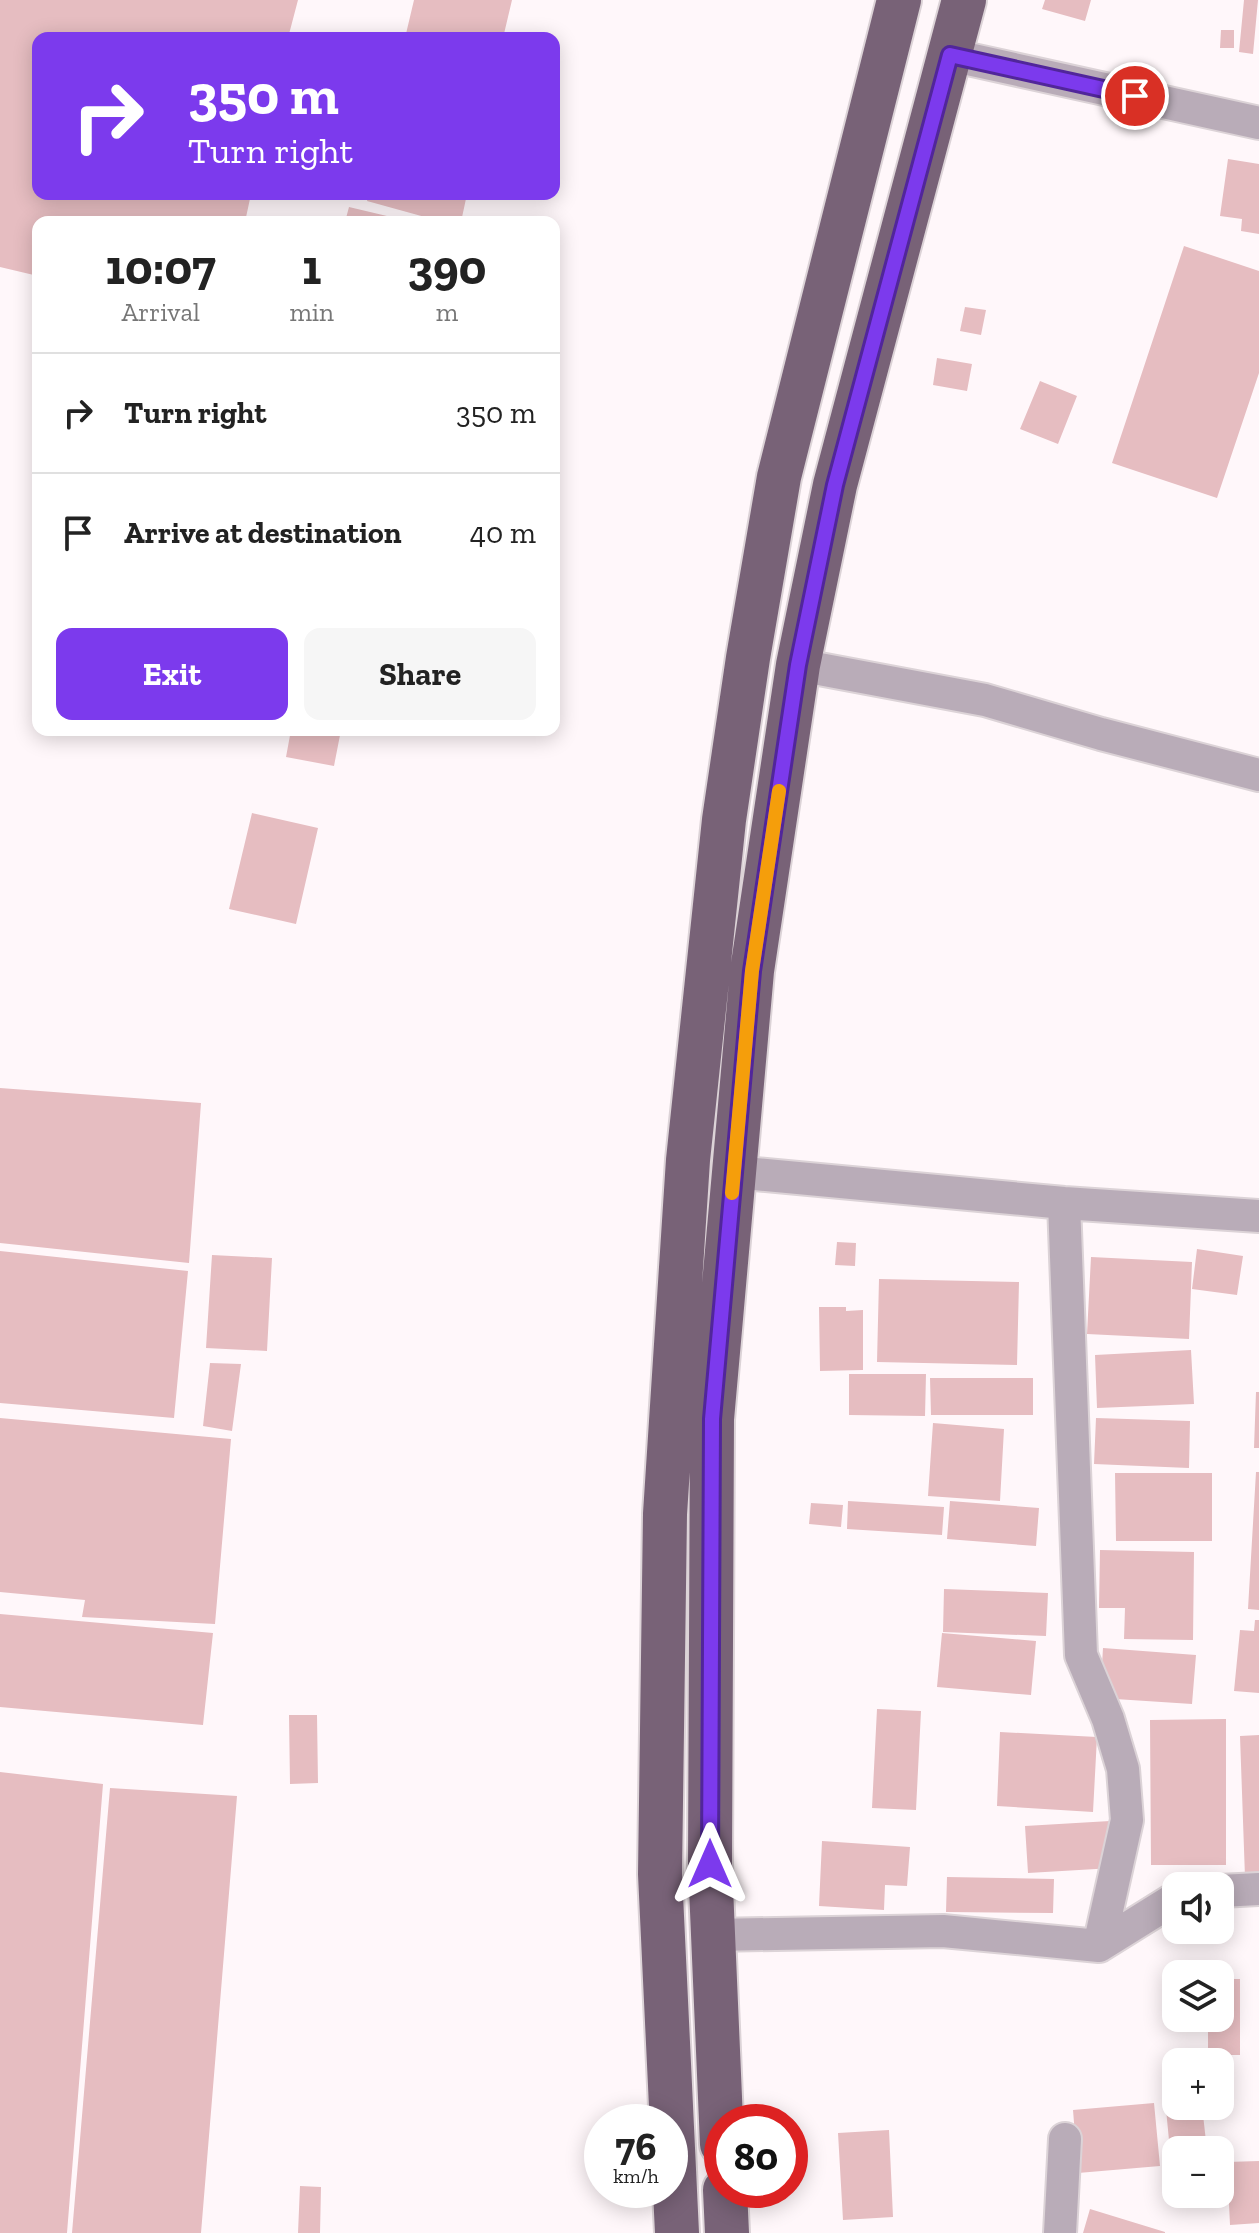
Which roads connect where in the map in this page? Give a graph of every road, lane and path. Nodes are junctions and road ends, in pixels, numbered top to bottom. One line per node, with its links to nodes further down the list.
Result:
1 (899, 0): 18 (highway)
2 (964, 0): 3 (highway)
3 (950, 55): 4 (street); 5 (highway)
4 (1259, 123)
5 (798, 665): 6 (street); 7 (highway)
6 (1259, 775)
7 (734, 1172): 8 (street); 13 (highway)
8 (1064, 1203): 9 (street); 14 (street)
9 (1259, 1216)
10 (1259, 1889): 11 (street)
11 (1234, 1890)
12 (1162, 1907): 14 (street)
13 (713, 1935): 14 (street); 15 (highway)
14 (1099, 1946)
15 (720, 2104)
16 (1065, 2139): 20 (street)
17 (726, 2208): 19 (highway)
18 (677, 2233)
19 (727, 2233)
20 (1060, 2233)

